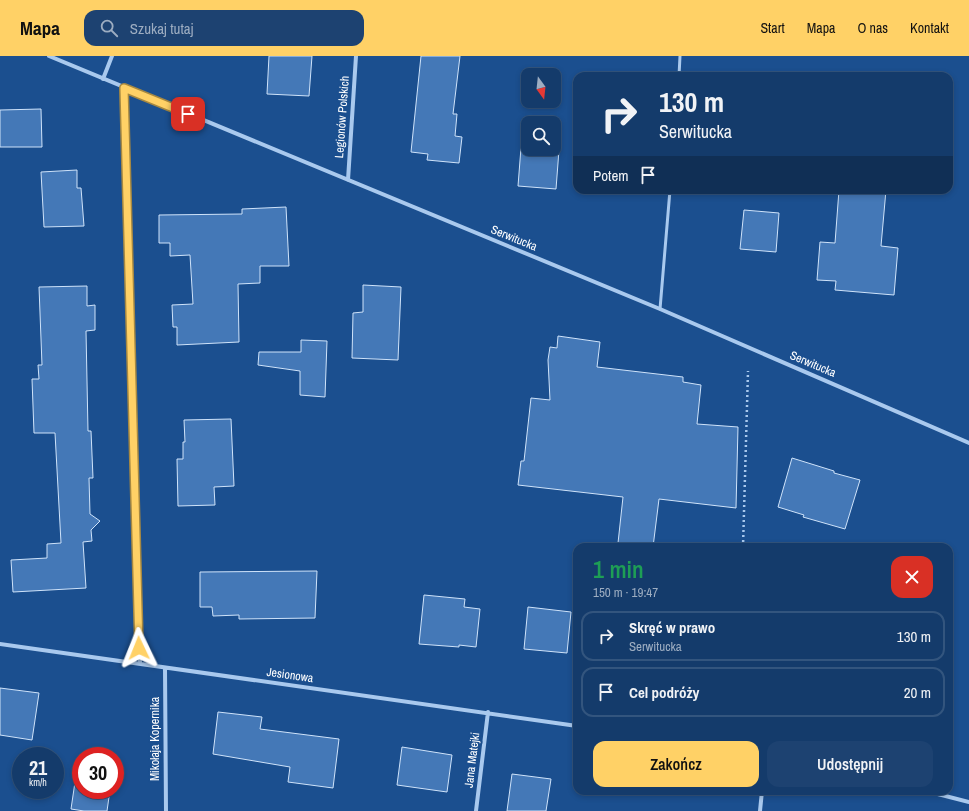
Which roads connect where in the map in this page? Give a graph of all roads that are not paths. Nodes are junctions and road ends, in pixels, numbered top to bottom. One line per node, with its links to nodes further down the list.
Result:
1 (50, 56): 6 (street, Serwitucka)
2 (112, 56): 6 (street)
3 (356, 56): 8 (street, Legionów Polskich)
4 (680, 56): 5 (lane)
5 (679, 72)
6 (103, 79): 7 (street, Serwitucka)
7 (124, 88): 8 (street, Serwitucka); 13 (street)
8 (348, 180): 10 (street, Serwitucka)
9 (670, 194): 10 (lane)
10 (660, 309): 11 (street, Serwitucka)
11 (969, 443)
12 (0, 644): 13 (street, Jesionowa)
13 (140, 663): 14 (street, Jesionowa)
14 (165, 668): 15 (street, Jesionowa); 20 (street, Mikołaja Kopernika)
15 (488, 712): 16 (street, Jesionowa); 21 (street, Jana Matejki)
16 (573, 725)
17 (762, 795): 22 (street)
18 (942, 795): 19 (street)
19 (969, 802)
20 (166, 811)
21 (476, 811)
22 (760, 811)

